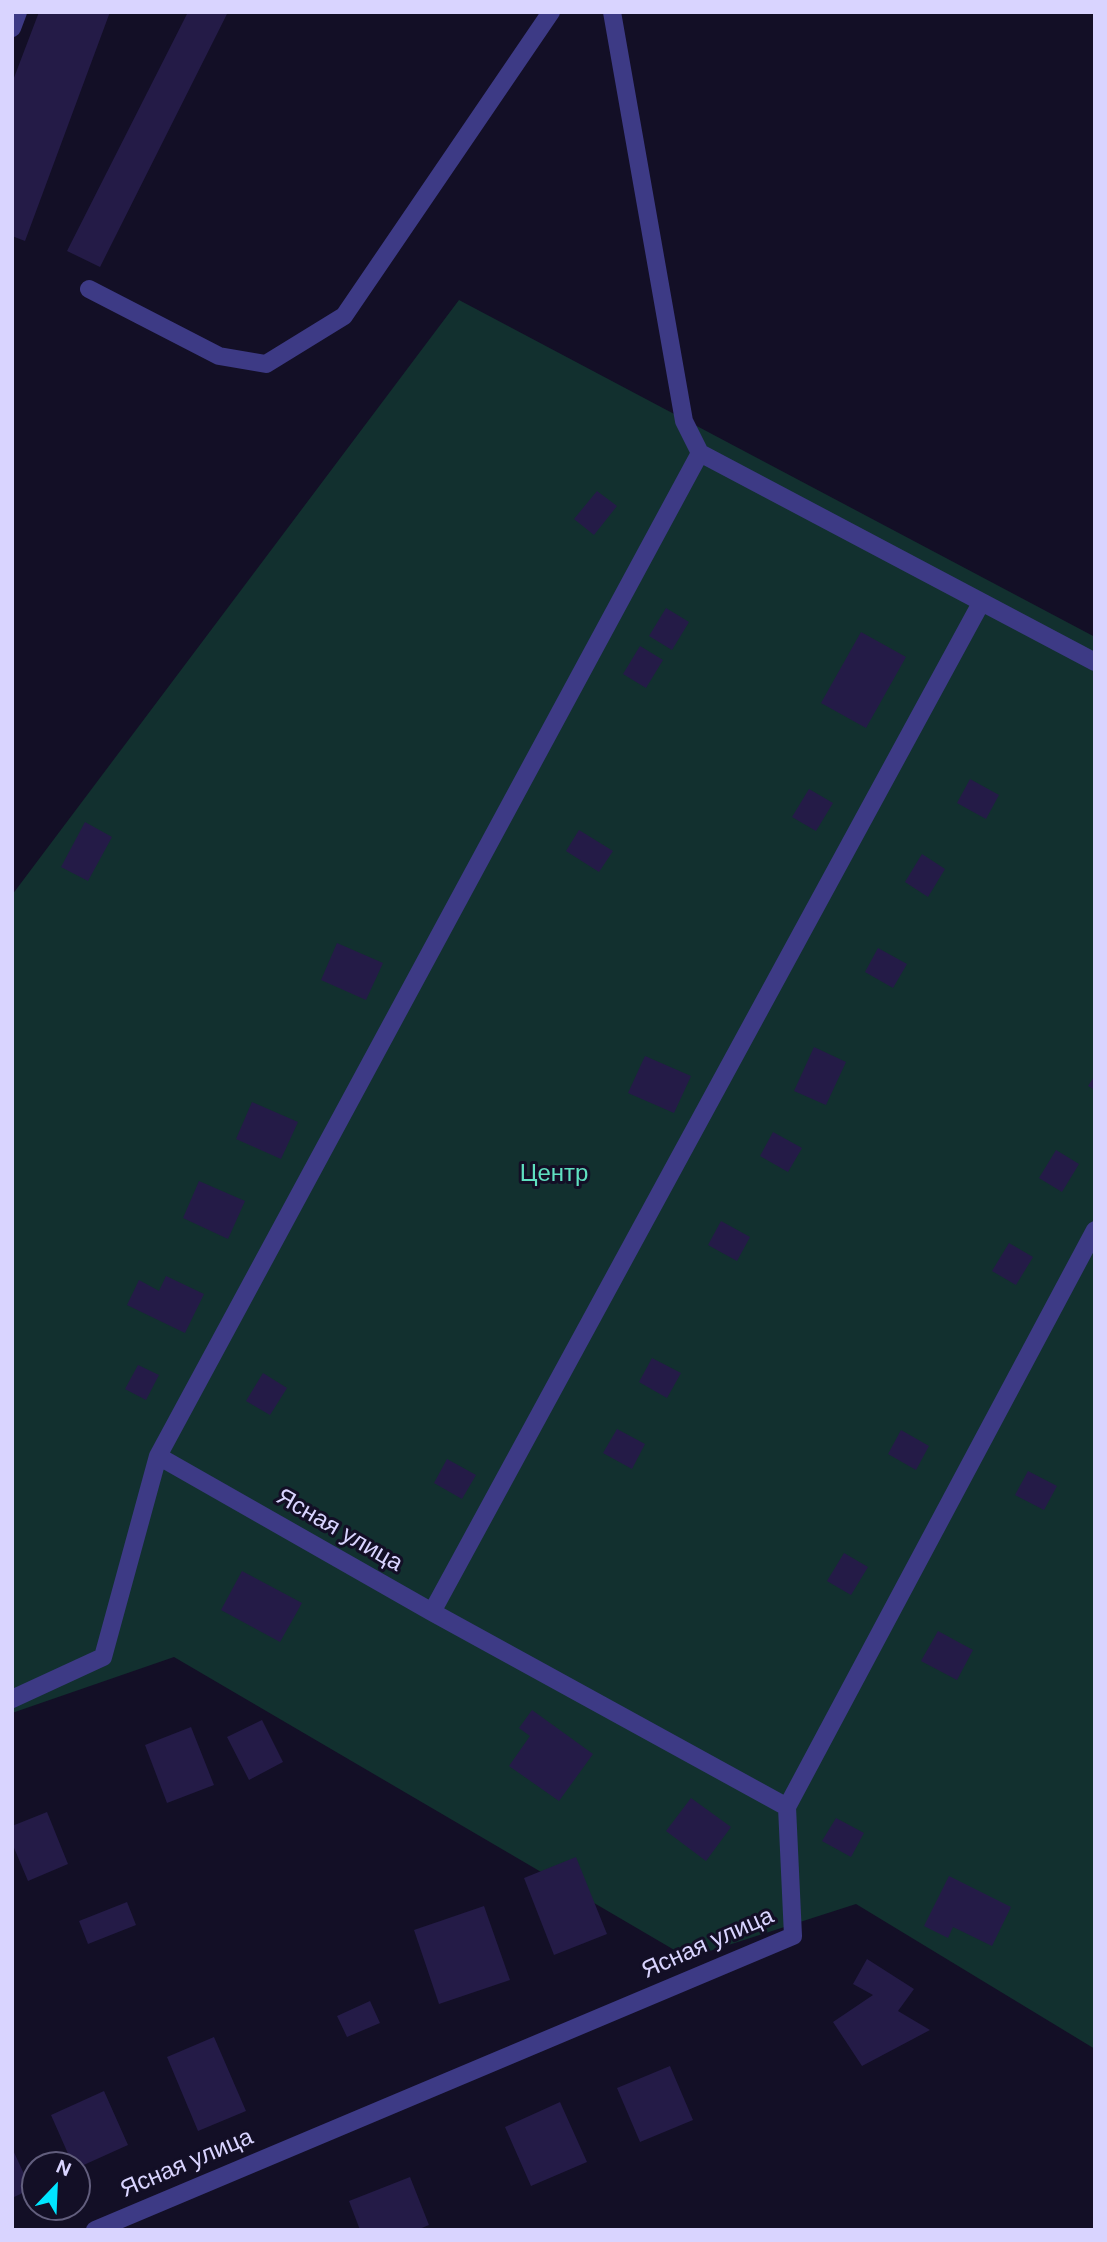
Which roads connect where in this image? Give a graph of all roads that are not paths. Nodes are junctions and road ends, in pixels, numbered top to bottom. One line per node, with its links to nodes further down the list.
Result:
1 (18, 12): 4 (street)
2 (551, 12): 5 (street)
3 (612, 12): 6 (street)
4 (12, 28)
5 (89, 289)
6 (700, 453): 7 (street); 10 (street)
7 (981, 603): 8 (street); 11 (street)
8 (1095, 663)
9 (1095, 1230): 13 (street)
10 (158, 1456): 11 (street, Ясная улица); 12 (street)
11 (432, 1612): 13 (street, Ясная улица)
12 (12, 1699)
13 (787, 1807): 14 (street, Ясная улица)
14 (95, 2230)

